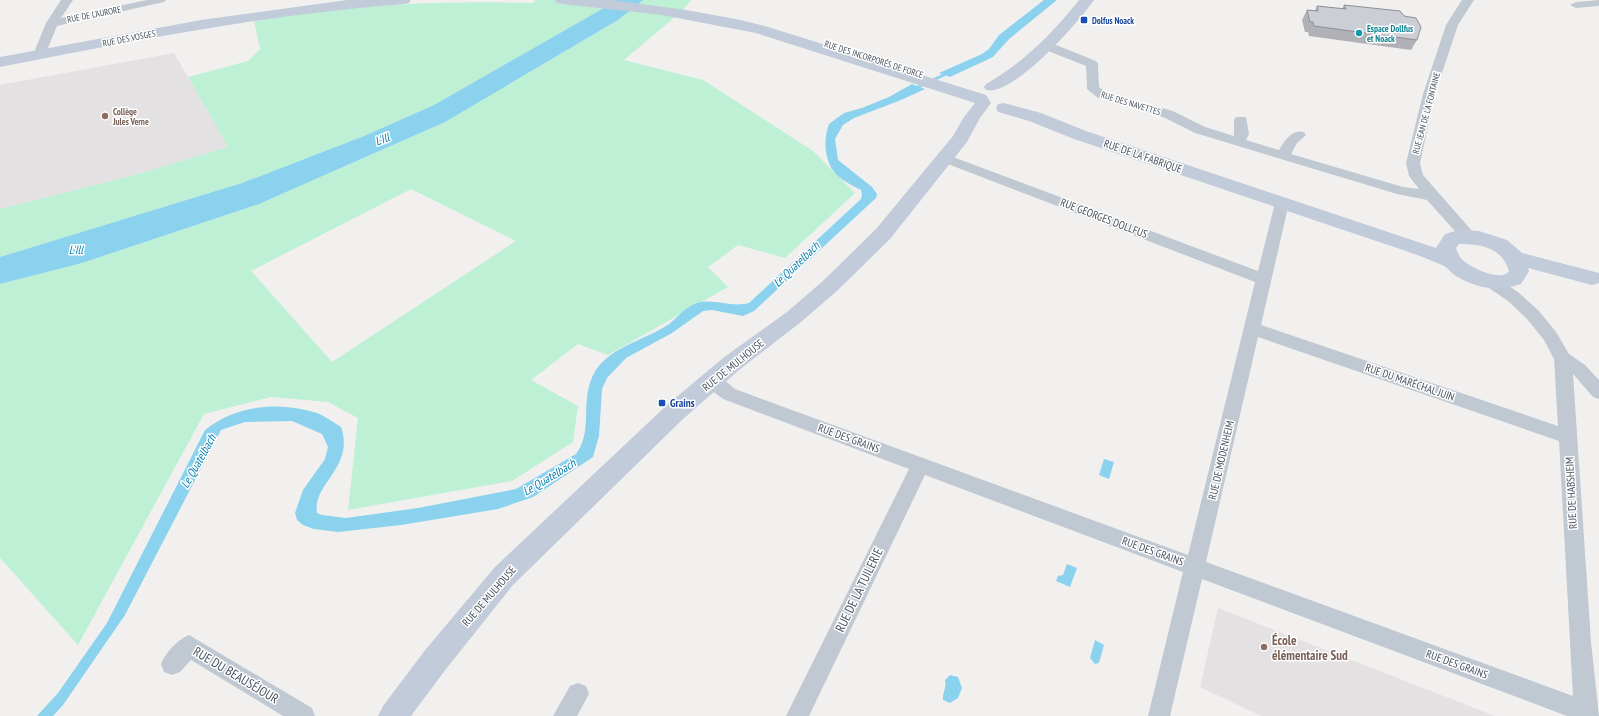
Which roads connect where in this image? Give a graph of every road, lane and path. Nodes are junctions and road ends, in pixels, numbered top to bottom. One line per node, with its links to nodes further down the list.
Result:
1 (160, 0): 9 (street, RUE DE L'AURORE)
2 (404, 0): 11 (main road, RUE DES VOSGES)
3 (562, 0): 13 (main road, RUE DES INCORPORÉS DE FORCE)
4 (1087, 0): 10 (main road, RUE DE MULHOUSE)
5 (1468, 0): 19 (street, RUE JEAN DE LA FONTAINE)
6 (59, 1): 9 (street)
7 (1599, 3): 8 (street)
8 (1576, 5)
9 (52, 22): 11 (street)
10 (1041, 51): 13 (main road, RUE DE MULHOUSE); 13 (main road, RUE DE MULHOUSE); 16 (street, RUE DES NAVETTES)
11 (39, 55): 12 (main road, RUE DES VOSGES)
12 (0, 62)
13 (999, 98): 18 (main road, RUE DE MULHOUSE); 20 (main road, RUE DE LA FABRIQUE)
14 (1241, 120): 16 (street)
15 (1300, 135): 17 (street)
16 (1239, 142): 17 (street, RUE DES NAVETTES)
17 (1283, 156): 19 (street, RUE DES NAVETTES)
18 (945, 158): 24 (street, RUE GEORGES DOLLFUS); 28 (main road, RUE DE MULHOUSE)
19 (1432, 196): 21 (street, RUE JEAN DE LA FONTAINE)
20 (1284, 199): 22 (main road, RUE DE LA FABRIQUE); 24 (street, RUE DE MODENHEIM)
21 (1468, 236): 22 (main road); 23 (main road)
22 (1449, 252): 23 (main road, RUE DE LA FABRIQUE)
23 (1509, 277): 25 (main road, RUE DE LA FABRIQUE); 27 (street, RUE DE HABSHEIM)
24 (1264, 279): 26 (street, RUE DE MODENHEIM)
25 (1595, 279)
26 (1252, 328): 30 (street, RUE DU MARÉCHAL JUIN); 32 (street, RUE DE MODENHEIM)
27 (1563, 359): 29 (street); 30 (street, RUE DE HABSHEIM)
28 (712, 381): 31 (street, RUE DES GRAINS); 37 (main road, RUE DE MULHOUSE)
29 (1599, 392)
30 (1568, 436): 35 (street, RUE DE HABSHEIM)
31 (921, 465): 32 (street, RUE DES GRAINS); 39 (street, RUE DE LA TUILERIE)
32 (1196, 567): 35 (street, RUE DES GRAINS); 40 (street, RUE DE MODENHEIM)
33 (172, 664): 36 (street, RUE DU BEAUSÉJOUR)
34 (578, 694): 38 (street)
35 (1592, 714)
36 (304, 716)
37 (393, 716)
38 (564, 716)
39 (797, 716)
40 (1159, 716)

